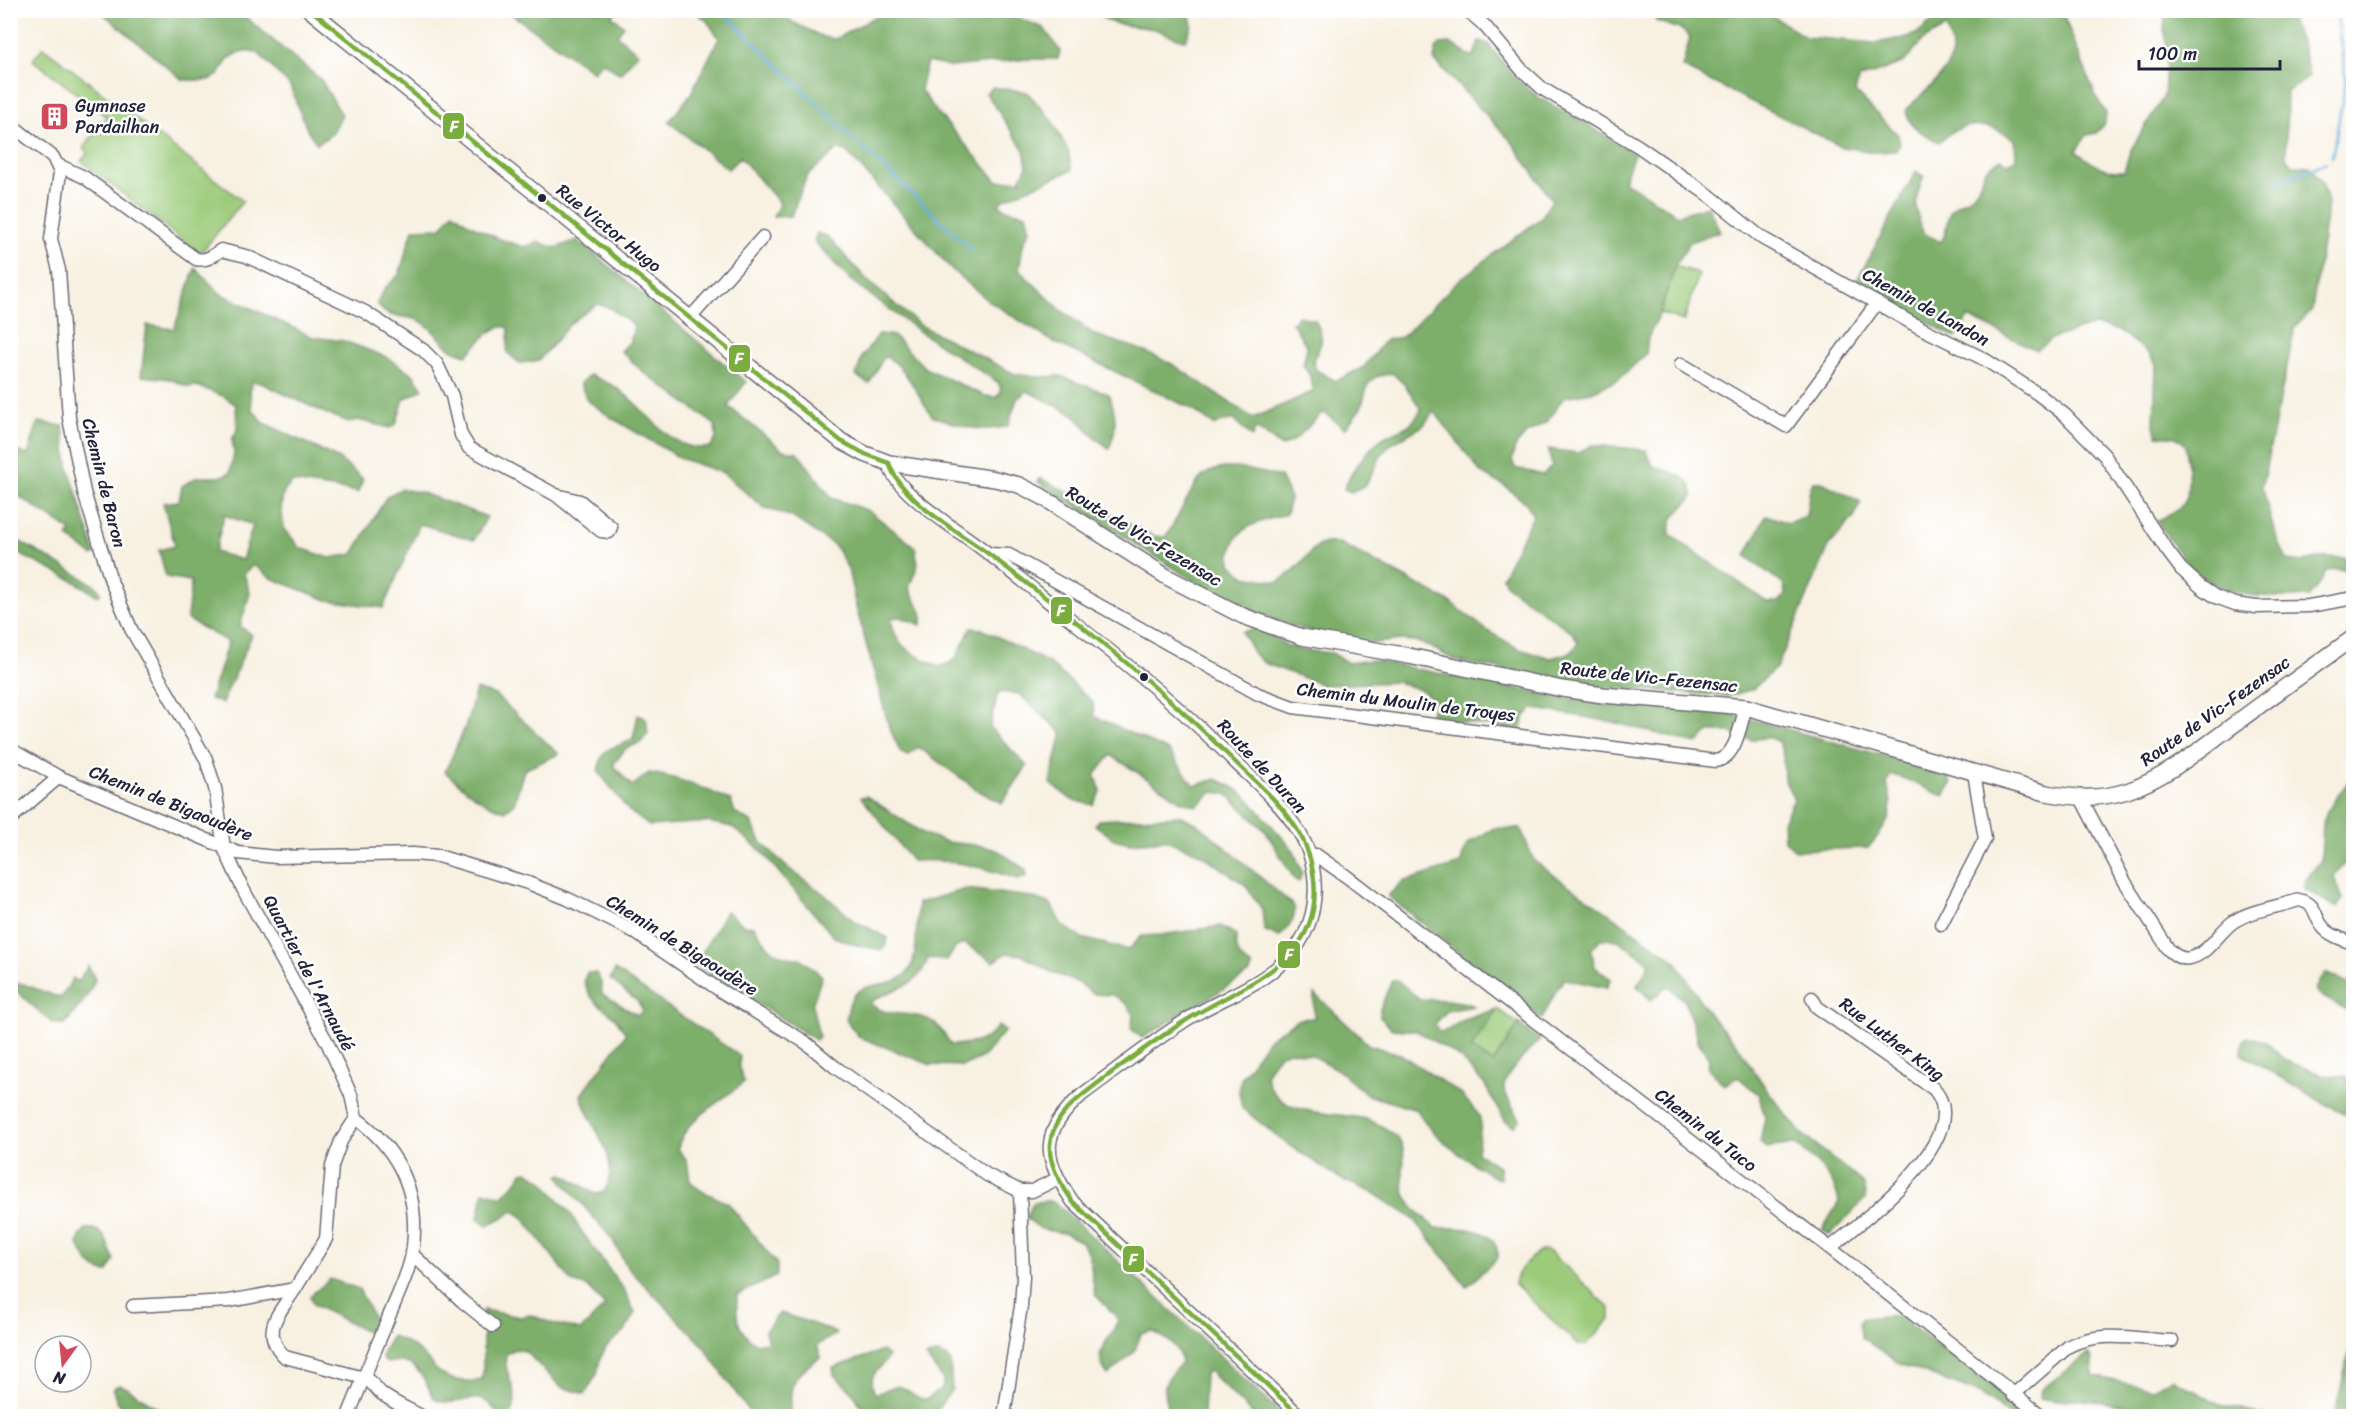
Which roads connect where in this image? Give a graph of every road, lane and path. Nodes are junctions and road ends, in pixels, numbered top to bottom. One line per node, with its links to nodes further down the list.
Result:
1 (310, 10): 7 (main road, Rue Victor Hugo)
2 (1467, 10): 6 (street, Chemin de Landon)
3 (10, 124): 4 (street)
4 (58, 165): 10 (street); 20 (street, Chemin de Baron)
5 (763, 237): 7 (street)
6 (1877, 303): 8 (street); 12 (street, Chemin de Landon)
7 (690, 318): 9 (main road, Rue Victor Hugo)
8 (1681, 364)
9 (889, 464): 11 (street, Route de Duran); 14 (main road, Route de Vic-Fezensac)
10 (601, 531)
11 (989, 554): 14 (street, Chemin du Moulin de Troyes); 21 (street, Route de Duran)
12 (2354, 598)
13 (2354, 637): 18 (main road, Route de Vic-Fezensac)
14 (1746, 707): 16 (main road, Route de Vic-Fezensac)
15 (10, 749): 17 (street, Chemin de Bigaoudère)
16 (1974, 773): 18 (main road, Route de Vic-Fezensac); 24 (street)
17 (59, 777): 19 (street); 20 (street, Chemin de Bigaoudère)
18 (2081, 798): 25 (street)
19 (10, 819)
20 (224, 848): 27 (street, Quartier de l'Arnaudé); 29 (street, Chemin de Bigaoudère)
21 (1310, 855): 22 (street, Route de Duran); 23 (street, Chemin du Tuco)
22 (1314, 872): 23 (street, Chemin du Tuco); 28 (street, Route de Duran)
23 (1346, 876): 30 (street, Chemin du Tuco)
24 (1941, 924)
25 (2354, 944)
26 (1812, 998): 30 (street, Rue Luther King)
27 (356, 1118): 31 (street); 32 (street)
28 (1057, 1179): 29 (street); 41 (street)
29 (1020, 1191): 40 (street)
30 (1830, 1248): 37 (street, Chemin du Tuco)
31 (412, 1254): 34 (street); 36 (street)
32 (295, 1289): 33 (street); 36 (street)
33 (133, 1306)
34 (494, 1326)
35 (2172, 1341): 37 (street)
36 (364, 1378): 38 (street); 39 (street)
37 (2013, 1395): 42 (street, Chemin du Tuco)
38 (348, 1416)
39 (421, 1416)
40 (1004, 1416)
41 (1300, 1416)
42 (2042, 1416)

